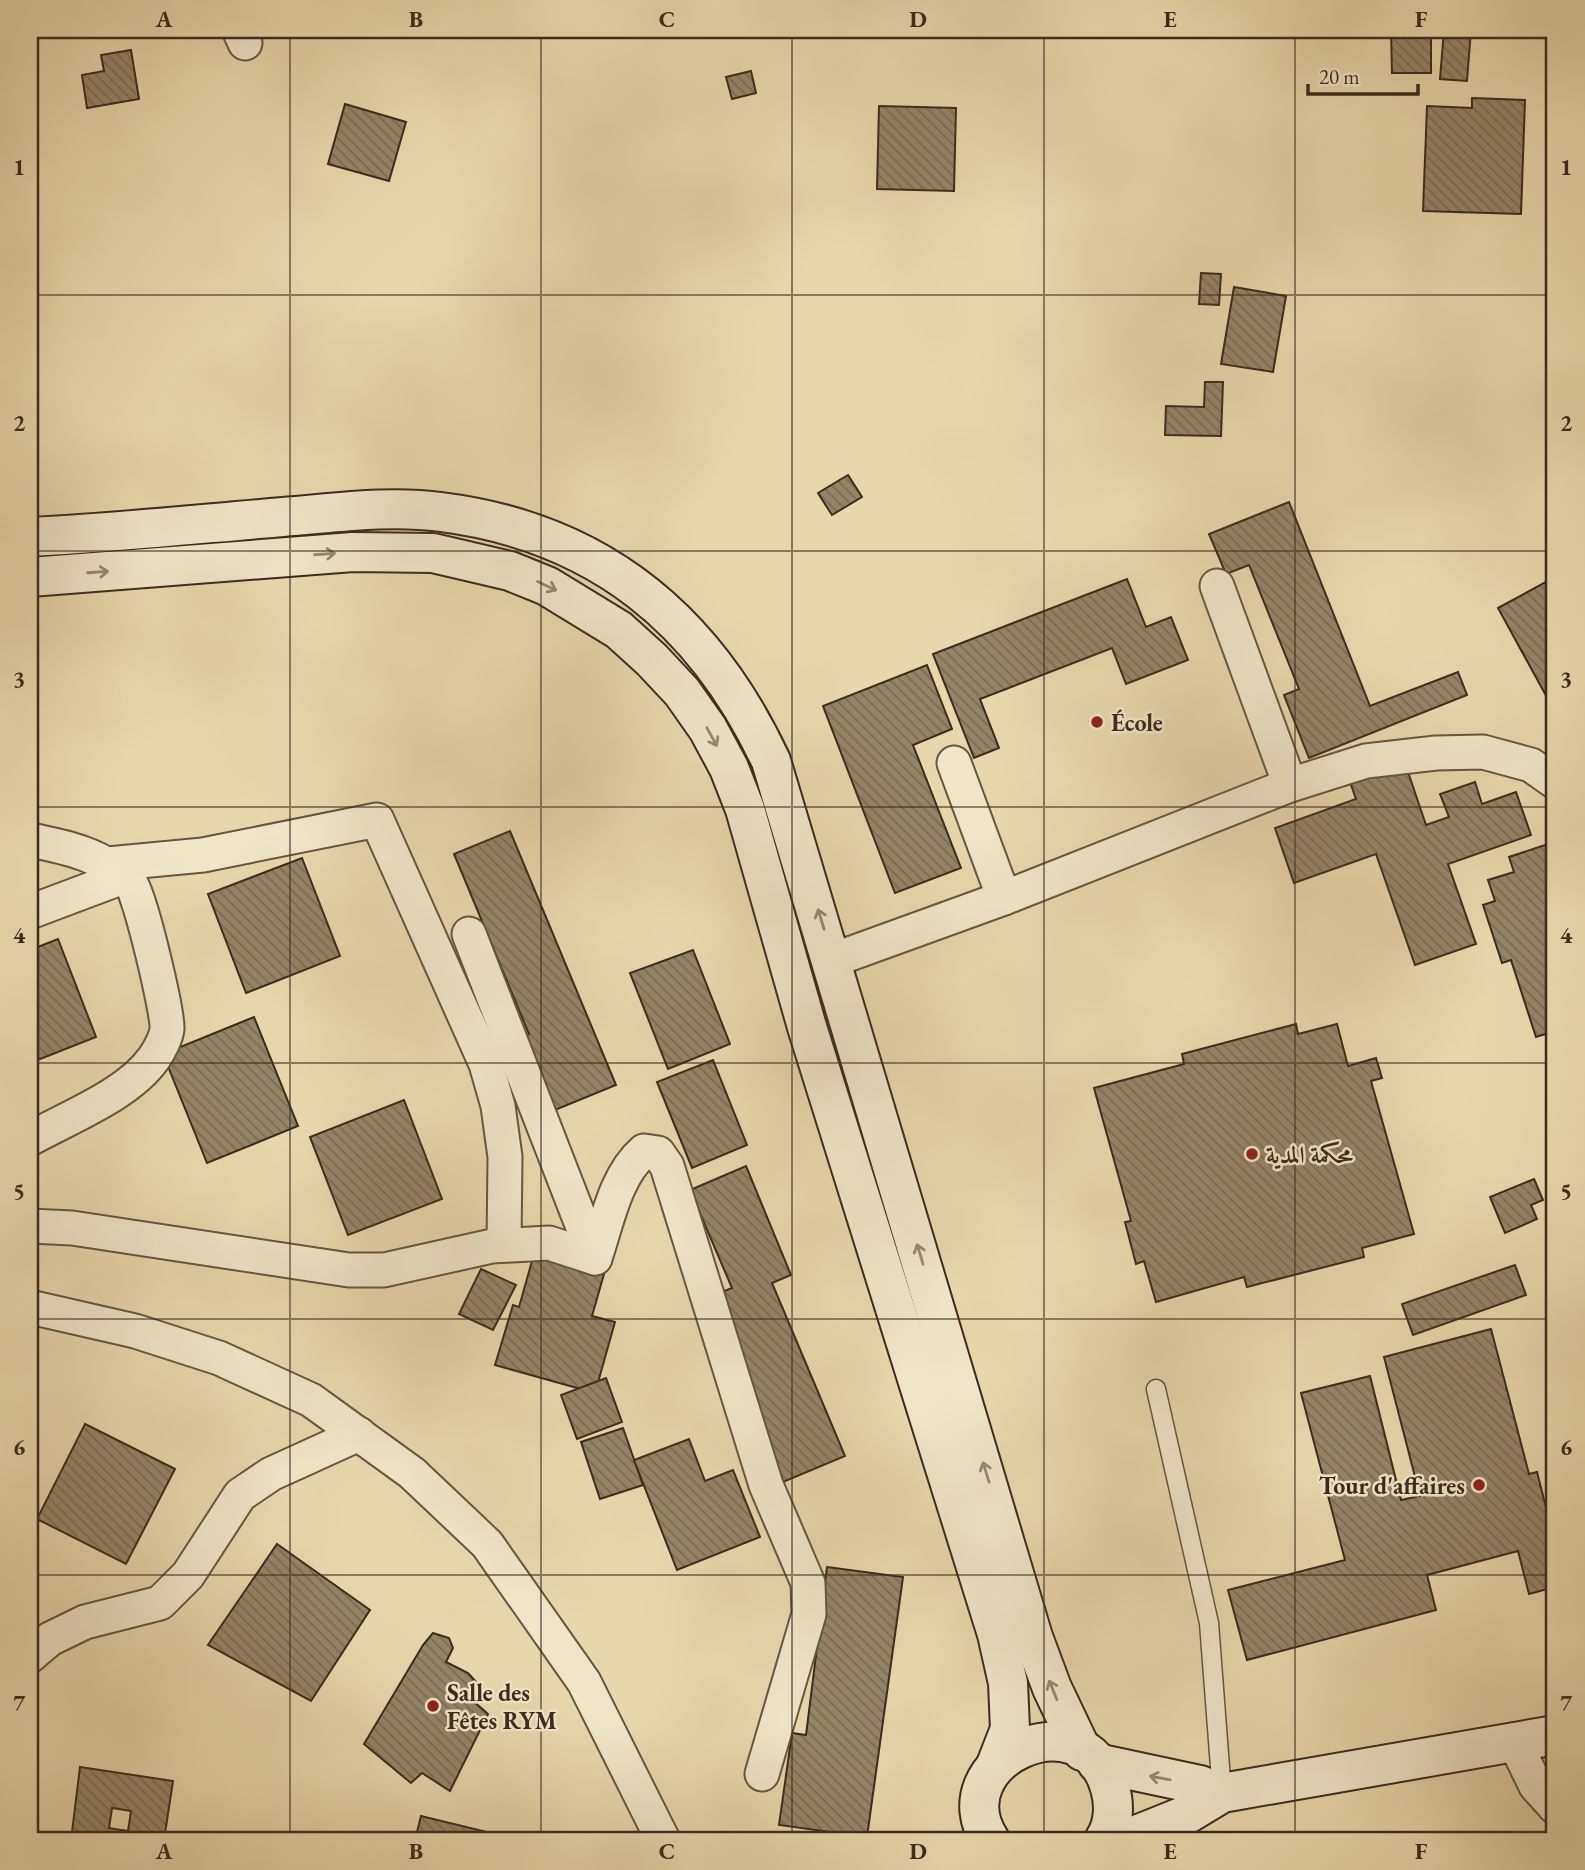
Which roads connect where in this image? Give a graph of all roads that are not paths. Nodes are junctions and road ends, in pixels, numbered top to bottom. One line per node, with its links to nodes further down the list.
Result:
1 (30, 537): 12 (main road, one-way to 1)
2 (30, 577): 14 (main road, one-way to 14)
3 (1217, 586): 6 (street)
4 (954, 763): 9 (street)
5 (1555, 782): 6 (street)
6 (1290, 785): 9 (street)
7 (30, 839): 8 (street)
8 (115, 871): 10 (street); 15 (street); 17 (street)
9 (1003, 898): 12 (street)
10 (30, 912)
11 (469, 934): 18 (street)
12 (833, 960): 13 (main road)
13 (848, 1014): 14 (main road); 25 (main road, one-way to 13)
14 (807, 1027): 26 (main road)
15 (30, 1139)
16 (30, 1226): 17 (street)
17 (504, 1245): 18 (street)
18 (595, 1258): 27 (street)
19 (30, 1307): 21 (street)
20 (1156, 1389): 28 (lane)
21 (359, 1434): 22 (street); 31 (street)
22 (30, 1656)
23 (1555, 1735): 24 (main road)
24 (1514, 1741): 28 (main road); 29 (street)
25 (1090, 1757): 26 (main road); 28 (main road, one-way to 25); 32 (main road)
26 (996, 1765): 30 (main road)
27 (762, 1774)
28 (1222, 1793): 33 (main road)
29 (1555, 1807)
30 (978, 1833)
31 (663, 1840)
32 (1104, 1840)
33 (1124, 1840)

